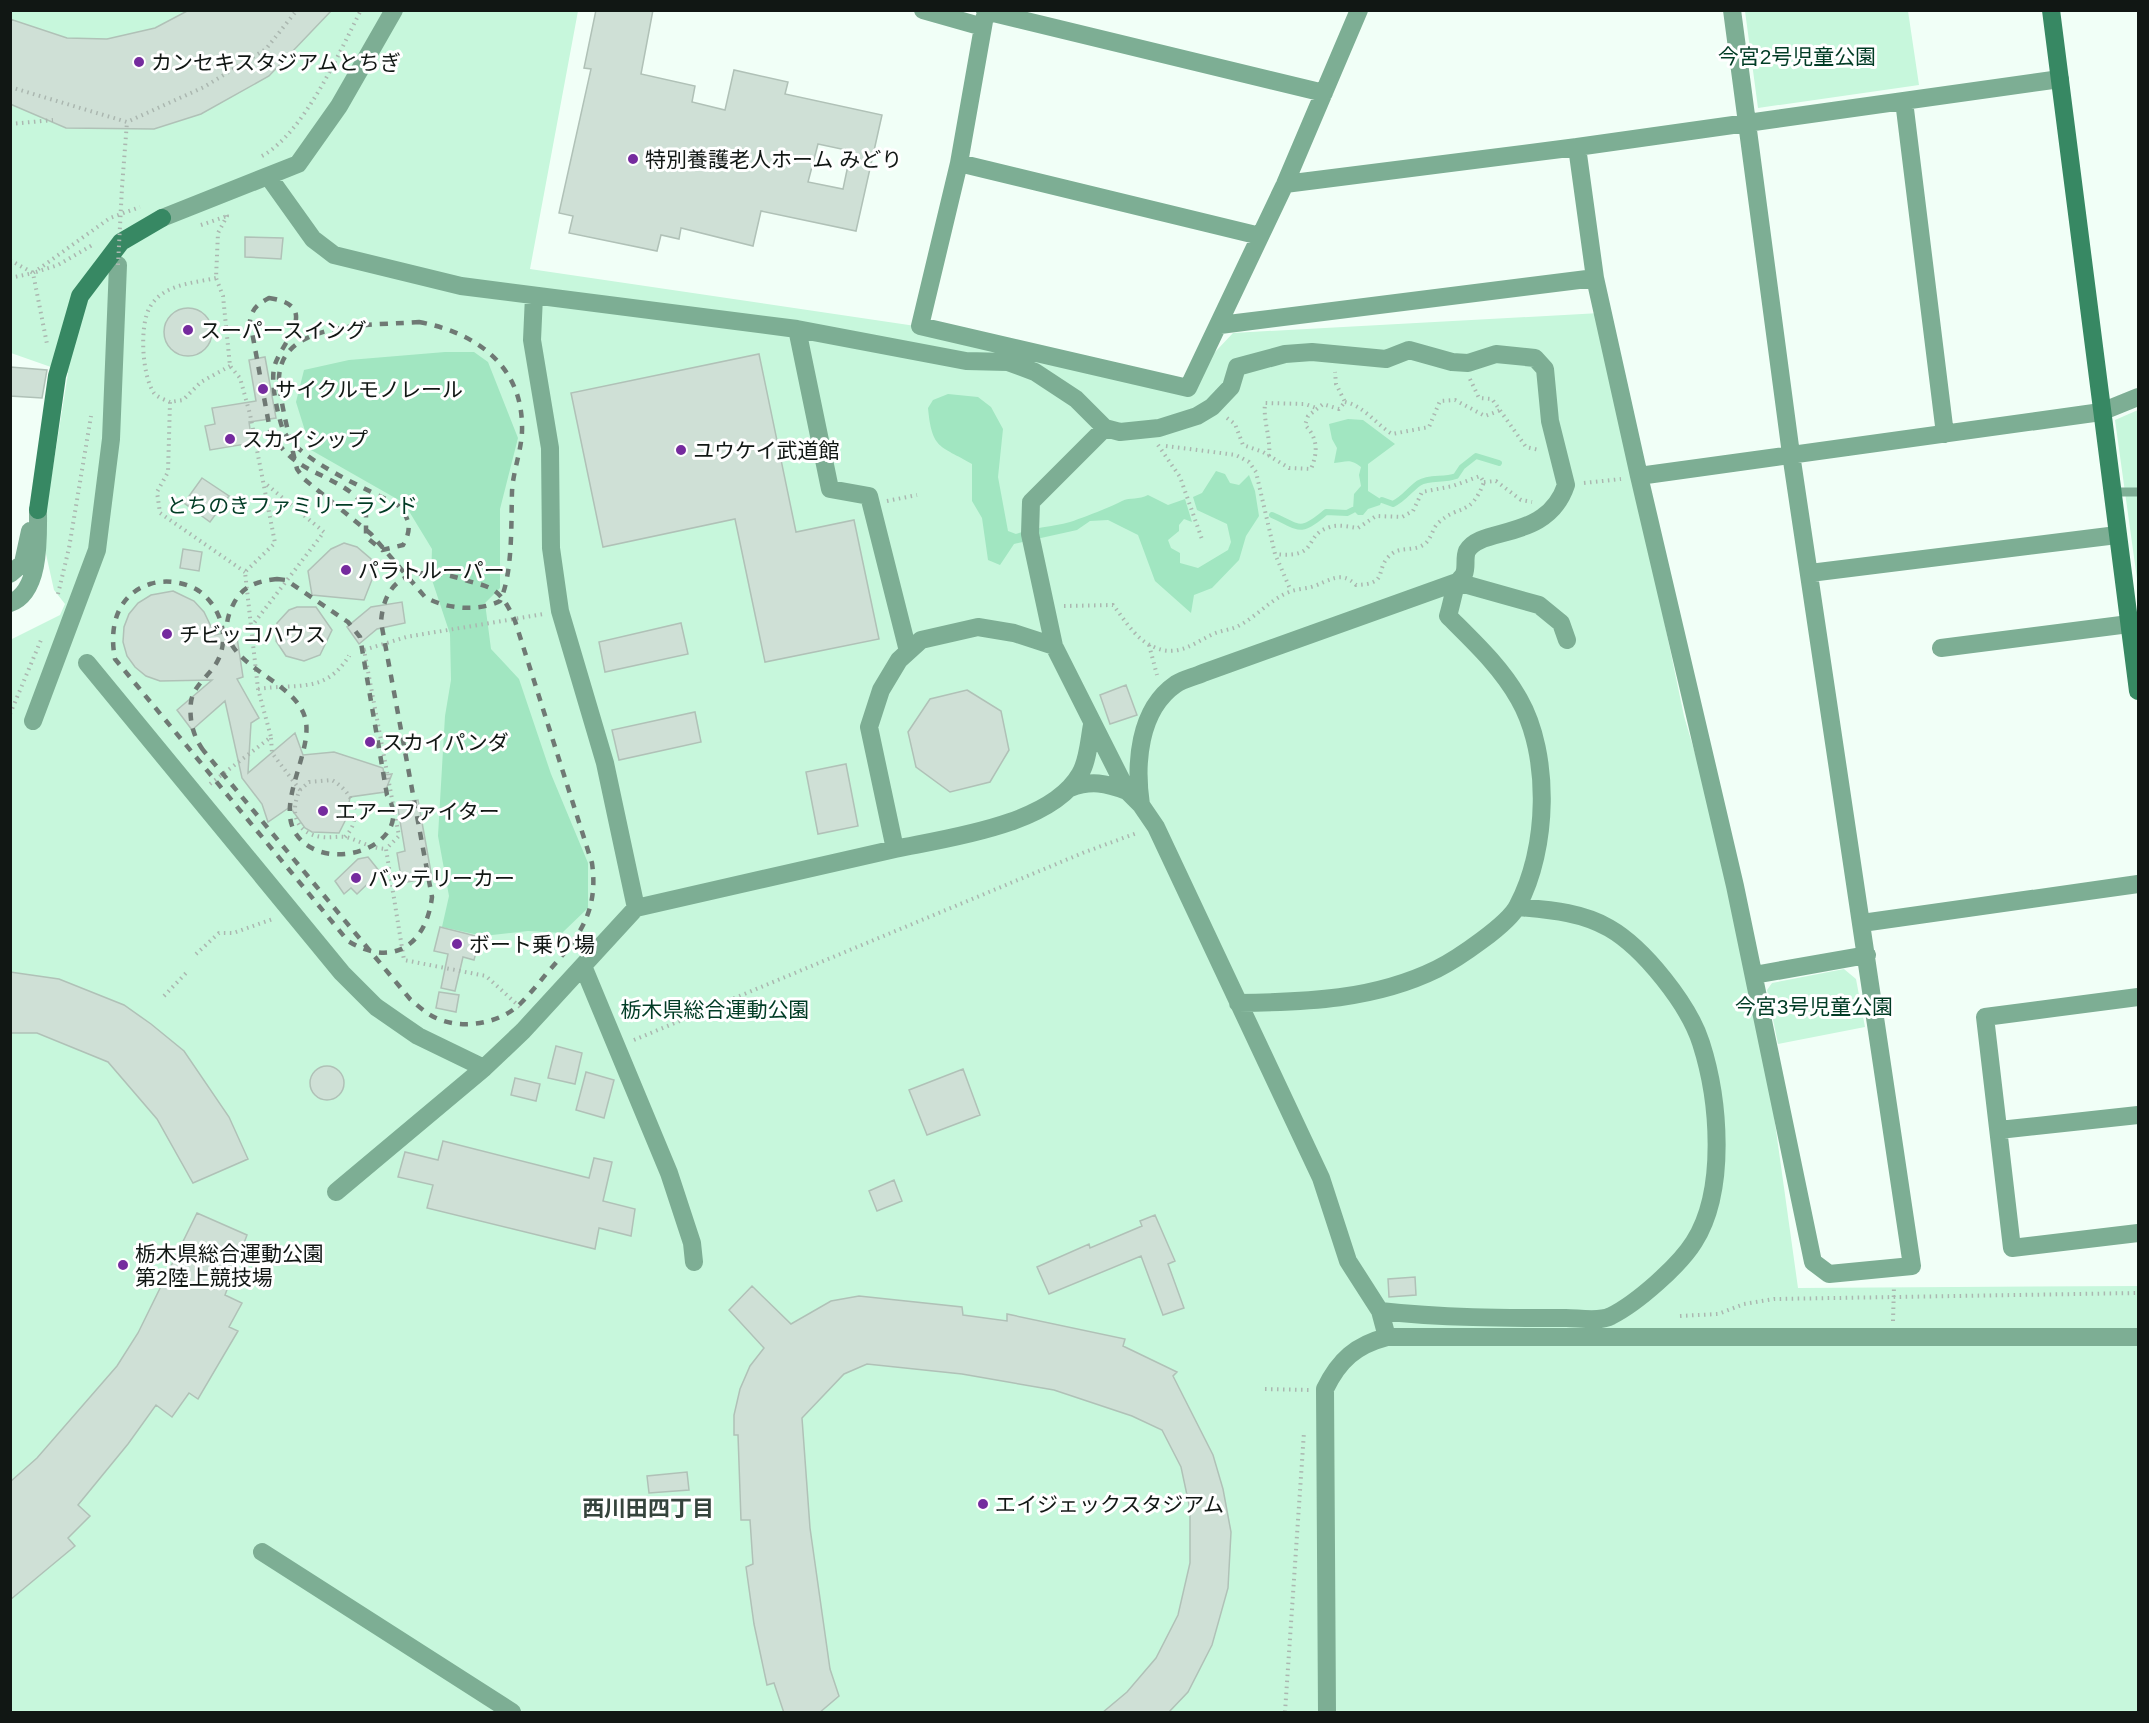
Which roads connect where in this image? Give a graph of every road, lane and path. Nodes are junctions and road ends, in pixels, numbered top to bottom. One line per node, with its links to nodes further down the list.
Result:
1 (297, 10): 14 (path)
2 (361, 10): 18 (path)
3 (394, 10): 20 (street)
4 (923, 10): 8 (street)
5 (1732, 10): 15 (street)
6 (2051, 10): 9 (street)
7 (1360, 11): 11 (street)
8 (985, 16): 11 (street); 19 (street)
9 (2060, 80): 12 (street); 46 (street)
10 (10, 87): 14 (path)
11 (1324, 93): 21 (street)
12 (1904, 101): 15 (street); 50 (street)
13 (53, 120): 16 (path)
14 (127, 122): 28 (path, bridge)
15 (1747, 122): 17 (street); 53 (street)
16 (10, 124)
17 (1577, 147): 21 (street); 32 (street)
18 (255, 160)
19 (959, 163): 26 (street); 34 (street)
20 (268, 176): 33 (street); 39 (street)
21 (1285, 184): 26 (street)
22 (223, 205): 24 (path)
23 (143, 206): 29 (path)
24 (227, 216): 25 (path); 31 (path)
25 (199, 226)
26 (1260, 236): 34 (street)
27 (10, 260): 29 (path)
28 (118, 265): 91 (street)
29 (33, 273): 30 (path); 39 (path)
30 (10, 278)
31 (216, 278): 38 (path); 41 (path)
32 (1595, 278): 34 (street); 55 (street)
33 (534, 296): 35 (street); 76 (street)
34 (1220, 325)
35 (797, 329): 48 (street); 62 (street)
36 (1320, 353): 37 (street); 42 (path); 43 (street)
37 (1462, 363): 45 (path); 52 (street)
38 (230, 366): 41 (path); 57 (path)
39 (57, 376): 64 (street)
40 (2139, 397): 46 (street)
41 (170, 402): 68 (path)
42 (1345, 402): 44 (path); 45 (path)
43 (1212, 407): 49 (street); 54 (path)
44 (1317, 409): 54 (path); 54 (path)
45 (1501, 410): 52 (path)
46 (2101, 412): 50 (street); 59 (street)
47 (91, 414): 73 (path)
48 (1105, 428): 49 (street); 75 (street)
49 (1140, 432): 51 (path)
50 (1945, 434): 53 (street)
51 (1158, 445): 66 (path); 67 (path)
52 (1554, 445): 58 (street)
53 (1791, 454): 55 (street); 69 (street)
54 (1269, 456)
55 (1639, 476): 58 (path); 112 (street)
56 (1484, 482): 63 (path); 67 (path); 72 (path)
57 (265, 483): 68 (path); 78 (path)
58 (1566, 485): 63 (street)
59 (2111, 492): 60 (lane); 65 (street)
60 (2139, 492)
61 (917, 495): 62 (path)
62 (872, 505): 84 (street)
63 (1556, 505): 71 (street)
64 (38, 510): 70 (street); 74 (street)
65 (2117, 536): 69 (street); 77 (street)
66 (1203, 542)
67 (1275, 554): 72 (path)
68 (245, 572): 78 (path)
69 (1810, 573): 107 (street)
70 (10, 574)
71 (1457, 582): 80 (street); 89 (street); 105 (street)
72 (1290, 591): 81 (path)
73 (57, 598)
74 (10, 603)
75 (1046, 607): 81 (path); 82 (street)
76 (560, 611): 101 (path); 106 (street)
77 (2129, 624): 83 (street); 88 (street)
78 (251, 627): 87 (path)
79 (45, 630): 90 (path)
80 (1567, 640)
81 (1149, 644): 89 (path)
82 (1054, 646): 84 (street); 92 (street)
83 (1941, 648)
84 (908, 651): 102 (street)
85 (349, 656): 87 (path)
86 (87, 663): 97 (street)
87 (258, 689): 93 (path)
88 (2139, 691)
89 (1163, 699): 98 (street)
90 (10, 714)
91 (33, 721)
92 (1092, 725): 94 (street); 96 (street)
93 (271, 737): 95 (path); 97 (path)
94 (1070, 788): 96 (street); 102 (street)
95 (300, 790): 100 (path); 100 (path)
96 (1127, 791): 98 (street)
97 (195, 795): 104 (street)
98 (1142, 805): 99 (street)
99 (1156, 827): 115 (street); 117 (path)
100 (345, 837): 101 (path)
101 (386, 849): 116 (path)
102 (895, 849): 106 (street)
103 (2139, 884): 107 (street)
104 (287, 906): 108 (path); 118 (street)
105 (1518, 907): 115 (street); 126 (street)
106 (636, 908): 110 (street)
107 (1862, 923): 109 (street)
108 (196, 954)
109 (1866, 955): 112 (street); 112 (street)
110 (583, 966): 116 (street); 117 (street)
111 (187, 972): 113 (path)
112 (1754, 975)
113 (165, 996)
114 (2139, 997): 120 (street)
115 (1238, 1003): 126 (street)
116 (534, 1019): 118 (street)
117 (616, 1047): 123 (street)
118 (484, 1068): 121 (street)
119 (2139, 1114): 120 (street)
120 (1999, 1130): 122 (street)
121 (336, 1192)
122 (2139, 1233)
123 (694, 1262)
124 (2139, 1293): 125 (path)
125 (1893, 1296): 127 (path); 128 (path)
126 (1380, 1311): 130 (street)
127 (1670, 1317)
128 (1884, 1325)
129 (2139, 1336): 130 (street)
130 (1388, 1337): 133 (street)
131 (1309, 1382): 133 (path)
132 (1264, 1389): 133 (path)
133 (1317, 1391): 134 (path); 139 (street)
134 (1307, 1402)
135 (1305, 1426): 138 (path)
136 (262, 1552): 137 (street)
137 (512, 1713)
138 (1285, 1713)
139 (1327, 1713)

